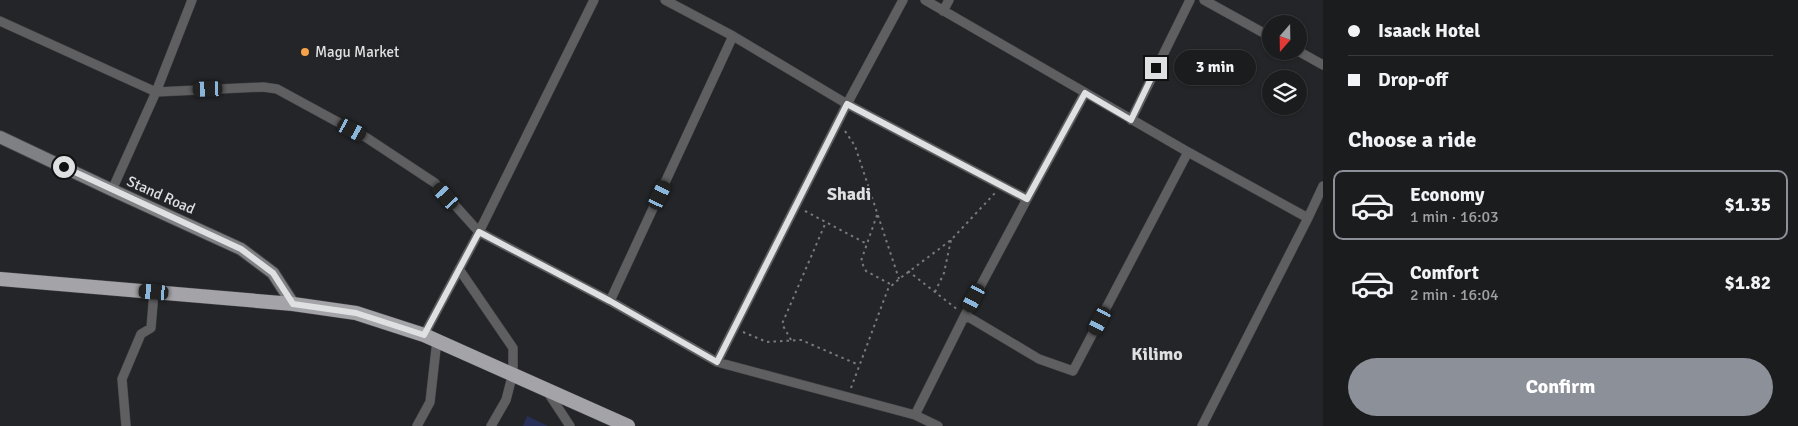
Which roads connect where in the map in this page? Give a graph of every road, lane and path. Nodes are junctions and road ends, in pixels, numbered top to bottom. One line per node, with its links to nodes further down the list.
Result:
1 (192, 0): 15 (street)
2 (594, 0): 30 (street)
3 (665, 0): 12 (street)
4 (903, 0): 17 (street)
5 (925, 0): 9 (street)
6 (949, 0): 9 (street)
7 (1190, 0): 18 (street)
8 (1204, 0): 11 (street)
9 (943, 11): 16 (street)
10 (0, 21): 15 (street)
11 (1262, 31)
12 (733, 36): 17 (street); 40 (street)
13 (1308, 57): 14 (street)
14 (1323, 65)
15 (156, 92): 24 (street); 30 (street)
16 (1085, 93): 18 (street); 25 (street)
17 (847, 104): 19 (street); 22 (street)
18 (1131, 120): 21 (street)
19 (838, 121): 26 (street); 27 (path)
20 (0, 137): 24 (main road, Stand Road)
21 (1188, 152): 28 (street); 42 (street)
22 (1002, 186): 25 (street); 31 (path)
23 (1323, 186): 28 (street)
24 (112, 190): 41 (main road, Stand Road)
25 (1027, 199): 42 (street)
26 (796, 206): 29 (path); 43 (street)
27 (878, 215): 32 (path); 36 (path)
28 (1308, 218): 58 (street)
29 (826, 222): 32 (path); 45 (path)
30 (479, 232): 33 (street); 40 (street)
31 (951, 240): 34 (path); 39 (path)
32 (867, 244): 37 (path)
33 (459, 269): 44 (street); 48 (street)
34 (908, 271): 36 (path); 39 (path)
35 (0, 279): 38 (highway)
36 (899, 279): 37 (path)
37 (892, 285): 47 (path)
38 (154, 292): 41 (highway); 52 (street)
39 (935, 292): 42 (path)
40 (610, 301): 46 (street)
41 (293, 304): 44 (highway)
42 (965, 315): 51 (street)
43 (734, 328): 45 (path); 46 (street)
44 (431, 338): 48 (highway); 53 (street)
45 (791, 340): 47 (path)
46 (717, 362): 50 (street)
47 (860, 365): 50 (path)
48 (513, 373): 49 (highway); 54 (street)
49 (544, 388): 55 (street); 56 (highway)
50 (848, 397): 51 (street)
51 (916, 415): 57 (street)
52 (126, 426)
53 (417, 426)
54 (491, 426)
55 (570, 426)
56 (628, 426)
57 (938, 426)
58 (1202, 426)

